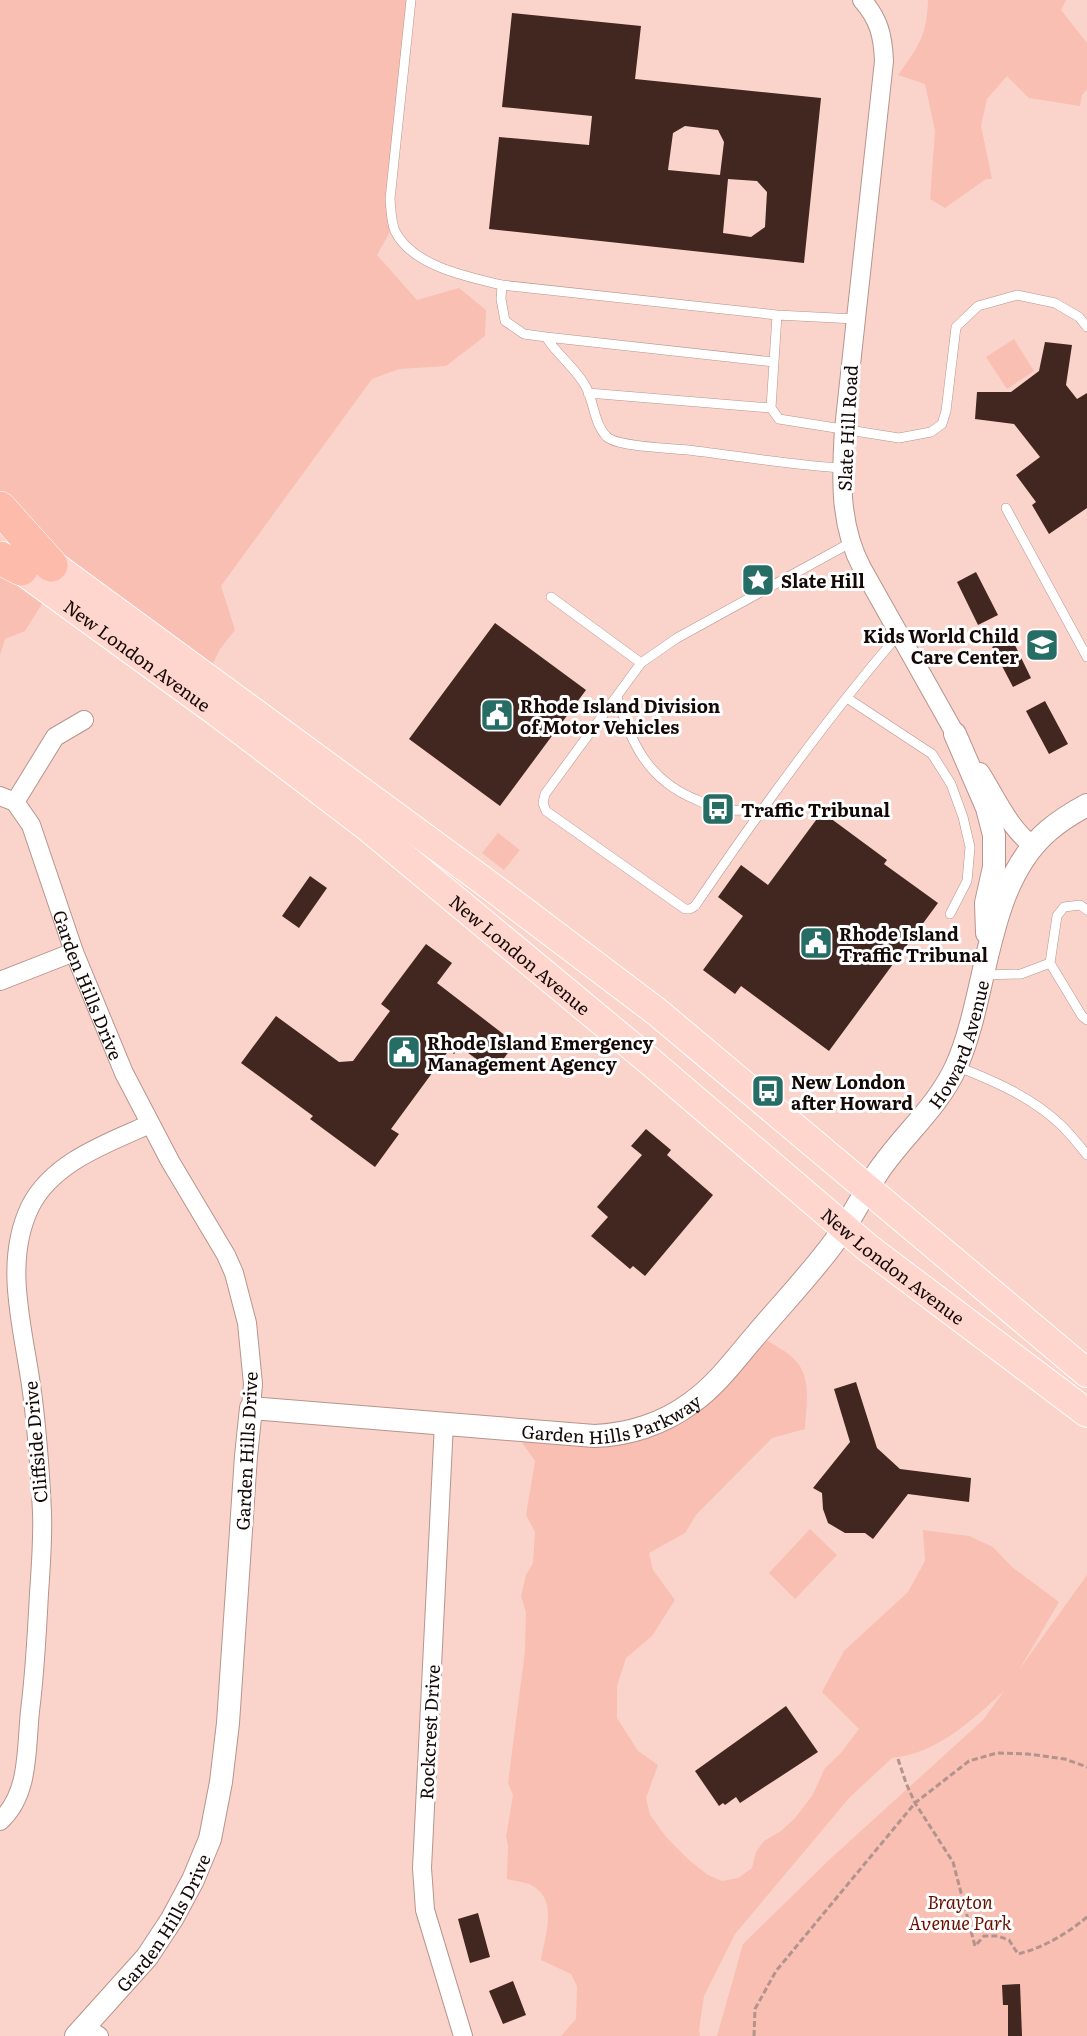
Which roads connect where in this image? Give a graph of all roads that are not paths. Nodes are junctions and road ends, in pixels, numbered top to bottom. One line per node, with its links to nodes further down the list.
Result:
1 (411, 0): 3 (lane)
2 (862, 0): 5 (street, Slate Hill Road)
3 (502, 285): 4 (lane); 7 (lane)
4 (777, 315): 5 (lane); 8 (lane)
5 (855, 319): 11 (street, Slate Hill Road)
6 (1087, 327): 11 (lane)
7 (546, 337): 8 (lane); 9 (lane)
8 (774, 362): 10 (lane)
9 (588, 393): 10 (lane); 12 (lane)
10 (771, 408): 11 (lane)
11 (844, 429): 12 (street, Slate Hill Road)
12 (842, 468): 16 (street, Slate Hill Road)
13 (0, 508): 17 (highway)
14 (1006, 508): 20 (lane)
15 (0, 525): 17 (main road, New London Avenue)
16 (850, 543): 19 (street, Slate Hill Road); 21 (lane)
17 (18, 562): 40 (main road, New London Avenue); 41 (main road, New London Avenue)
18 (551, 597): 21 (lane)
19 (899, 634): 23 (lane); 25 (street, Slate Hill Road)
20 (1087, 657)
21 (640, 663): 22 (lane)
22 (617, 697): 28 (lane); 28 (lane)
23 (847, 698): 28 (lane); 31 (lane)
24 (84, 720): 26 (street)
25 (955, 734): 29 (street, Slate Hill Road); 34 (street)
26 (7, 799): 32 (street, Garden Hills Drive)
27 (1087, 805): 29 (street, Howard Avenue)
28 (761, 809)
29 (1034, 846): 34 (street, Howard Avenue)
30 (1087, 910): 33 (lane)
31 (950, 914)
32 (74, 952): 35 (street); 38 (street, Garden Hills Drive)
33 (1050, 963): 34 (lane); 36 (lane)
34 (985, 965): 37 (street, Howard Avenue)
35 (0, 981)
36 (1087, 1020)
37 (956, 1066): 39 (lane); 40 (street, Howard Avenue)
38 (150, 1124): 43 (street, Garden Hills Drive); 46 (street, Cliffside Drive)
39 (1087, 1155)
40 (868, 1188): 41 (street, Garden Hills Parkway); 42 (main road, New London Avenue)
41 (845, 1226): 44 (main road, New London Avenue); 45 (street, Garden Hills Parkway)
42 (1087, 1373)
43 (251, 1408): 45 (street, Garden Hills Parkway); 47 (street, Garden Hills Drive)
44 (1081, 1410)
45 (444, 1423): 48 (street, Rockcrest Drive)
46 (0, 1821)
47 (87, 2033)
48 (463, 2036)

